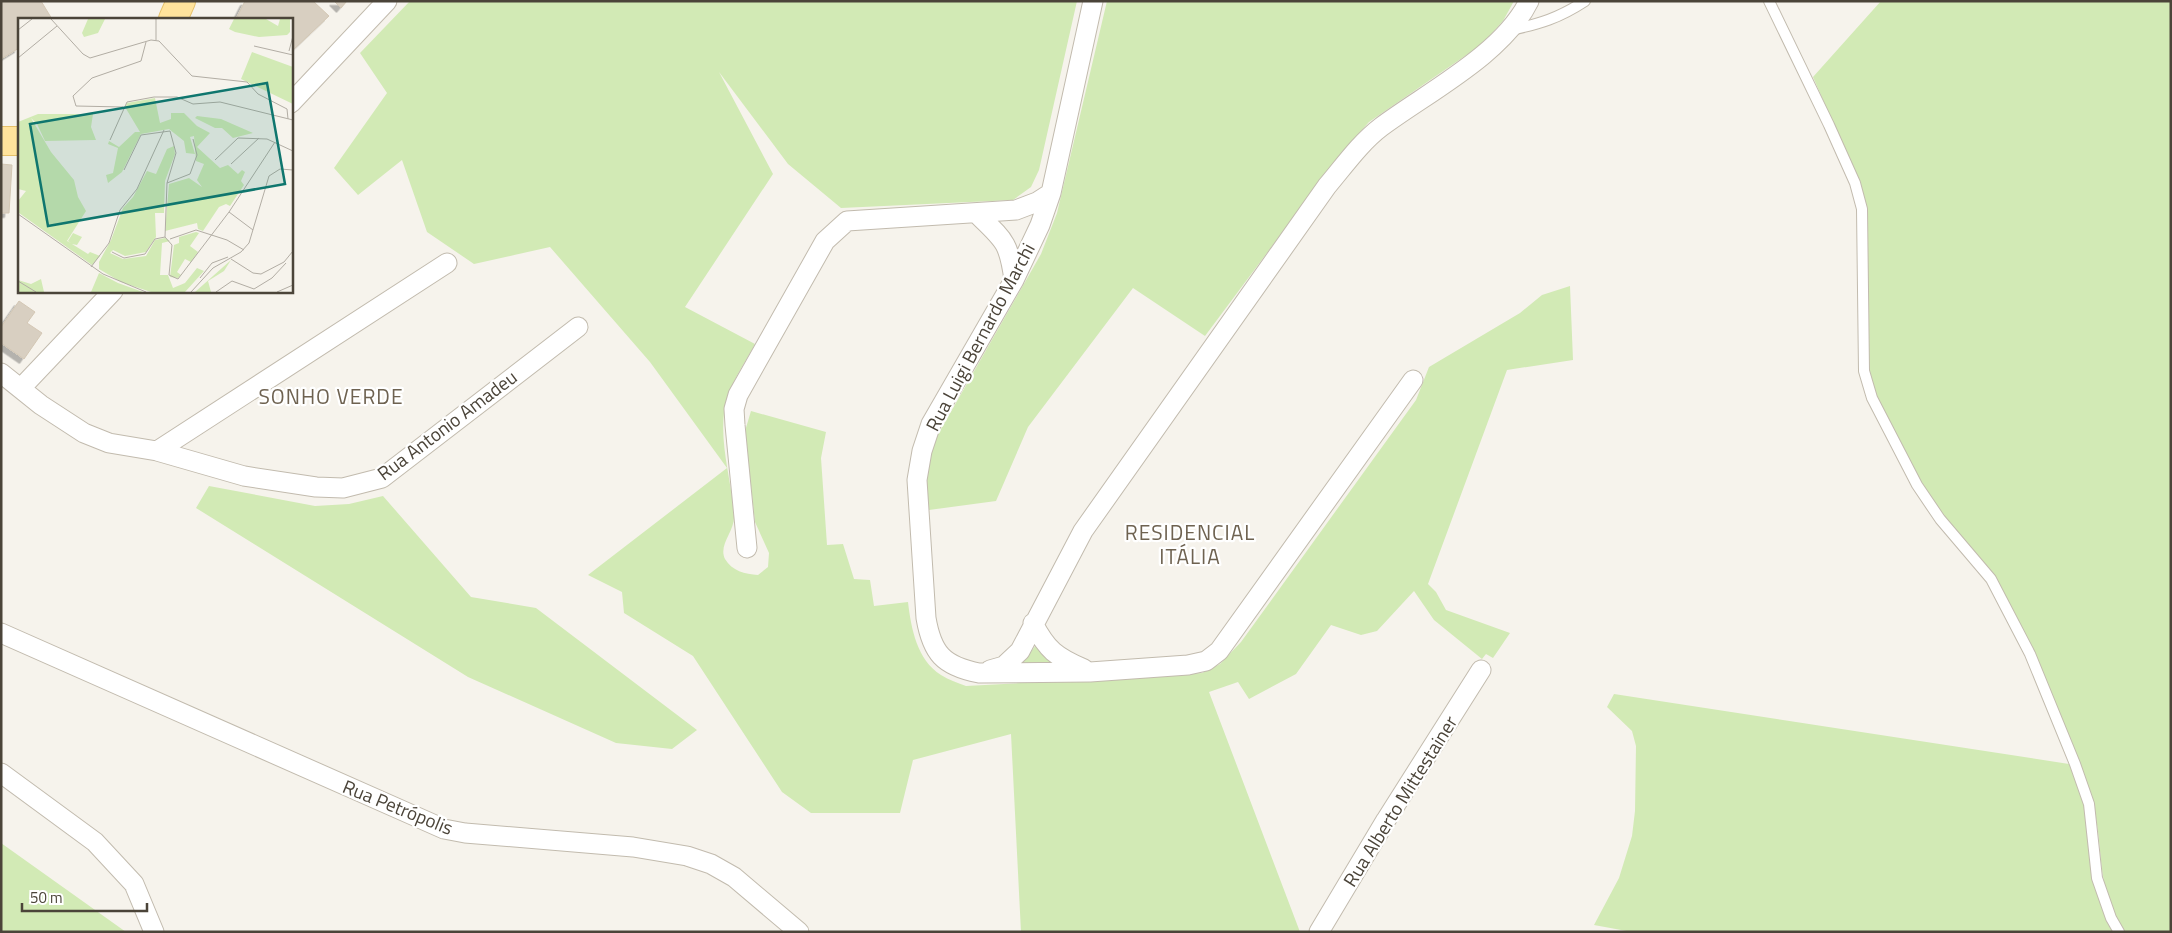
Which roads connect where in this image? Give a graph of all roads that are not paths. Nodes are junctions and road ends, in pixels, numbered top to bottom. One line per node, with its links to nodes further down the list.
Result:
1 (181, 1): 7 (main road)
2 (387, 1): 9 (street)
3 (1093, 1): 12 (street, Rua Luigi Bernardo Marchi)
4 (1529, 1): 8 (street)
5 (1585, 1): 8 (lane)
6 (1769, 1): 32 (lane)
7 (173, 18)
8 (1510, 30): 23 (street)
9 (292, 101)
10 (1, 141): 11 (main road)
11 (18, 141)
12 (1051, 193): 13 (street); 15 (street, Rua Luigi Bernardo Marchi)
13 (977, 214): 15 (street); 22 (street)
14 (447, 263): 21 (street)
15 (1014, 280): 27 (street, Rua Luigi Bernardo Marchi)
16 (112, 292): 20 (street)
17 (578, 327): 21 (street, Rua Antonio Amadeu)
18 (1, 373): 20 (street, Rua Antonio Amadeu)
19 (1413, 380): 26 (street, Rua Luigi Bernardo Marchi)
20 (22, 387): 21 (street, Rua Antonio Amadeu)
21 (157, 451)
22 (747, 548)
23 (1033, 623): 26 (street); 27 (street)
24 (1, 633): 30 (street, Rua Petrópolis)
25 (1482, 670): 31 (street, Rua Alberto Mittestainer)
26 (1090, 672): 27 (street, Rua Luigi Bernardo Marchi)
27 (979, 673)
28 (1, 773): 29 (street)
29 (154, 932)
30 (799, 932)
31 (1319, 932)
32 (2119, 932)

